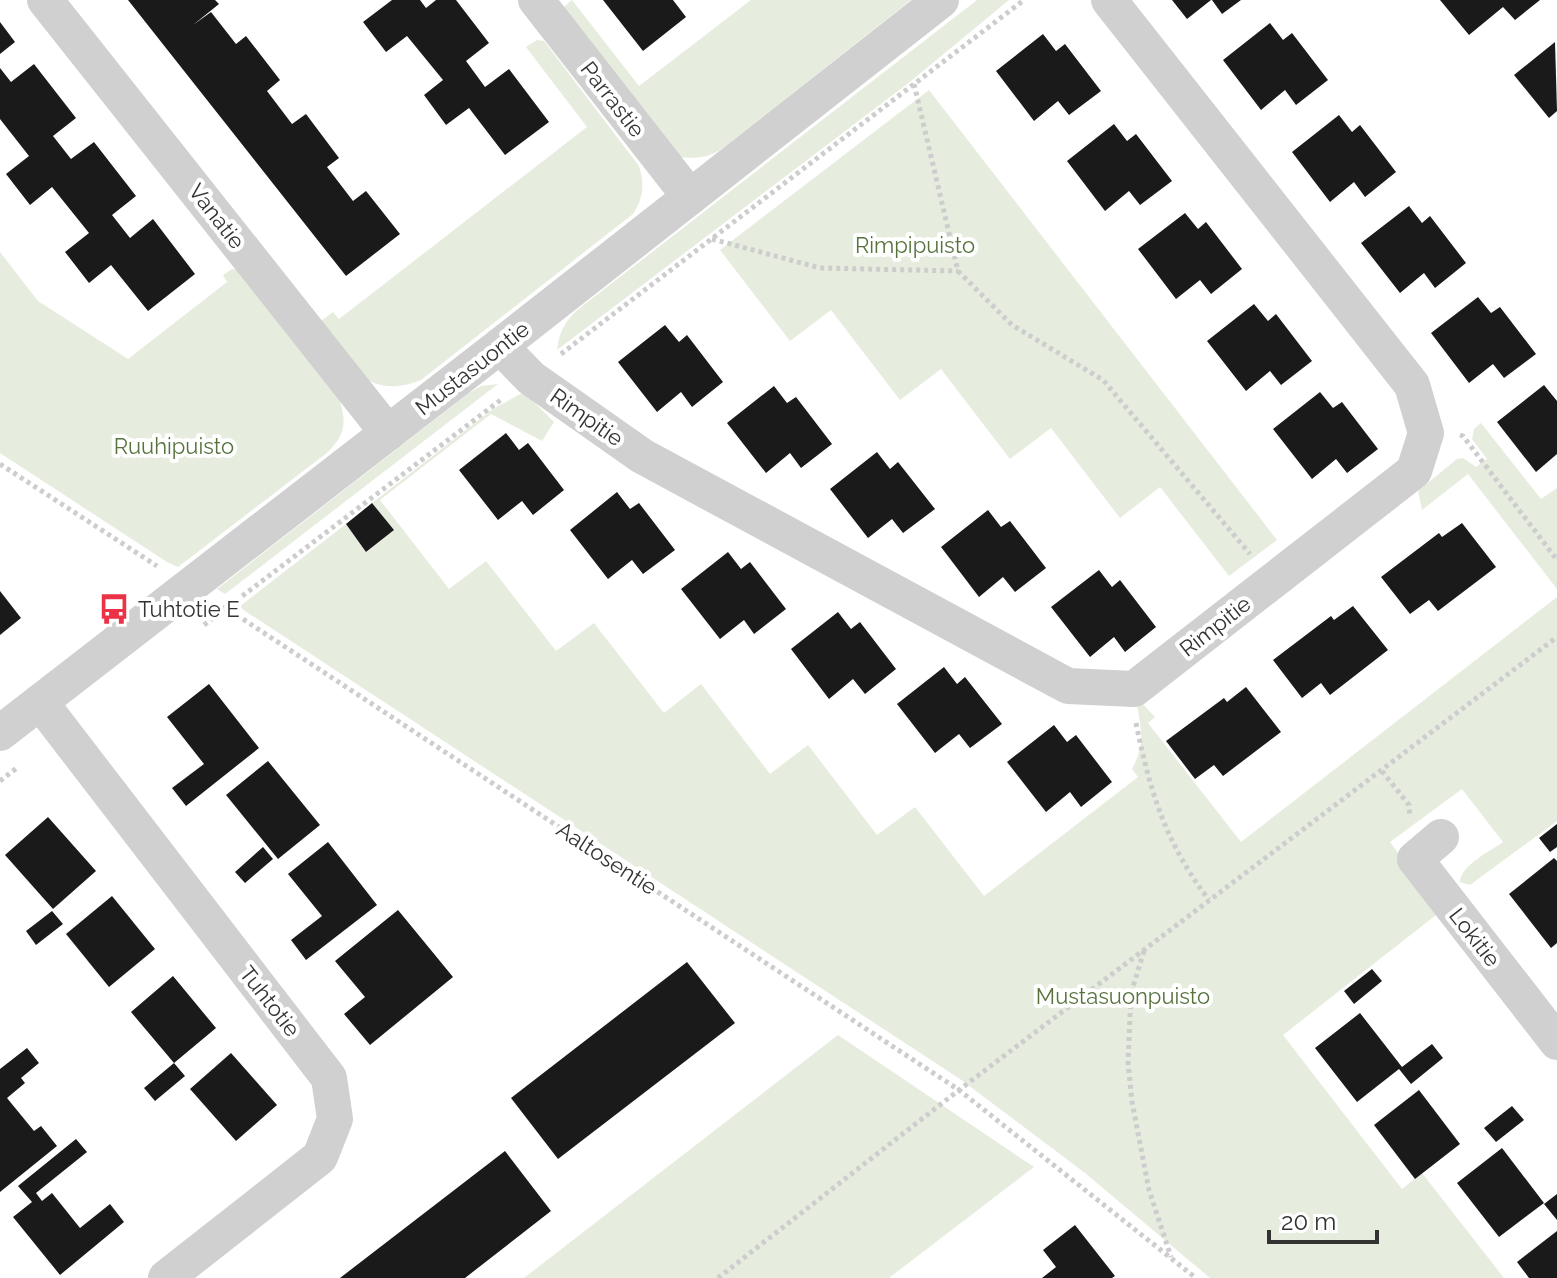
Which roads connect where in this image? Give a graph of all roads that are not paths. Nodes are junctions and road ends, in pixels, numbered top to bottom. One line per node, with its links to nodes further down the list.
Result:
1 (45, 0): 7 (street, Vanatie)
2 (536, 0): 5 (street, Parrastie)
3 (941, 0): 5 (street, Mustasuontie)
4 (1109, 0): 6 (street, Rimpitie)
5 (690, 197): 6 (street, Mustasuontie)
6 (500, 346): 7 (street, Mustasuontie)
7 (388, 433): 8 (street, Mustasuontie)
8 (40, 702): 9 (street, Mustasuontie); 12 (street, Tuhtotie)
9 (0, 733)
10 (1428, 848): 11 (street, Lokitie)
11 (1557, 1042)
12 (166, 1278)

